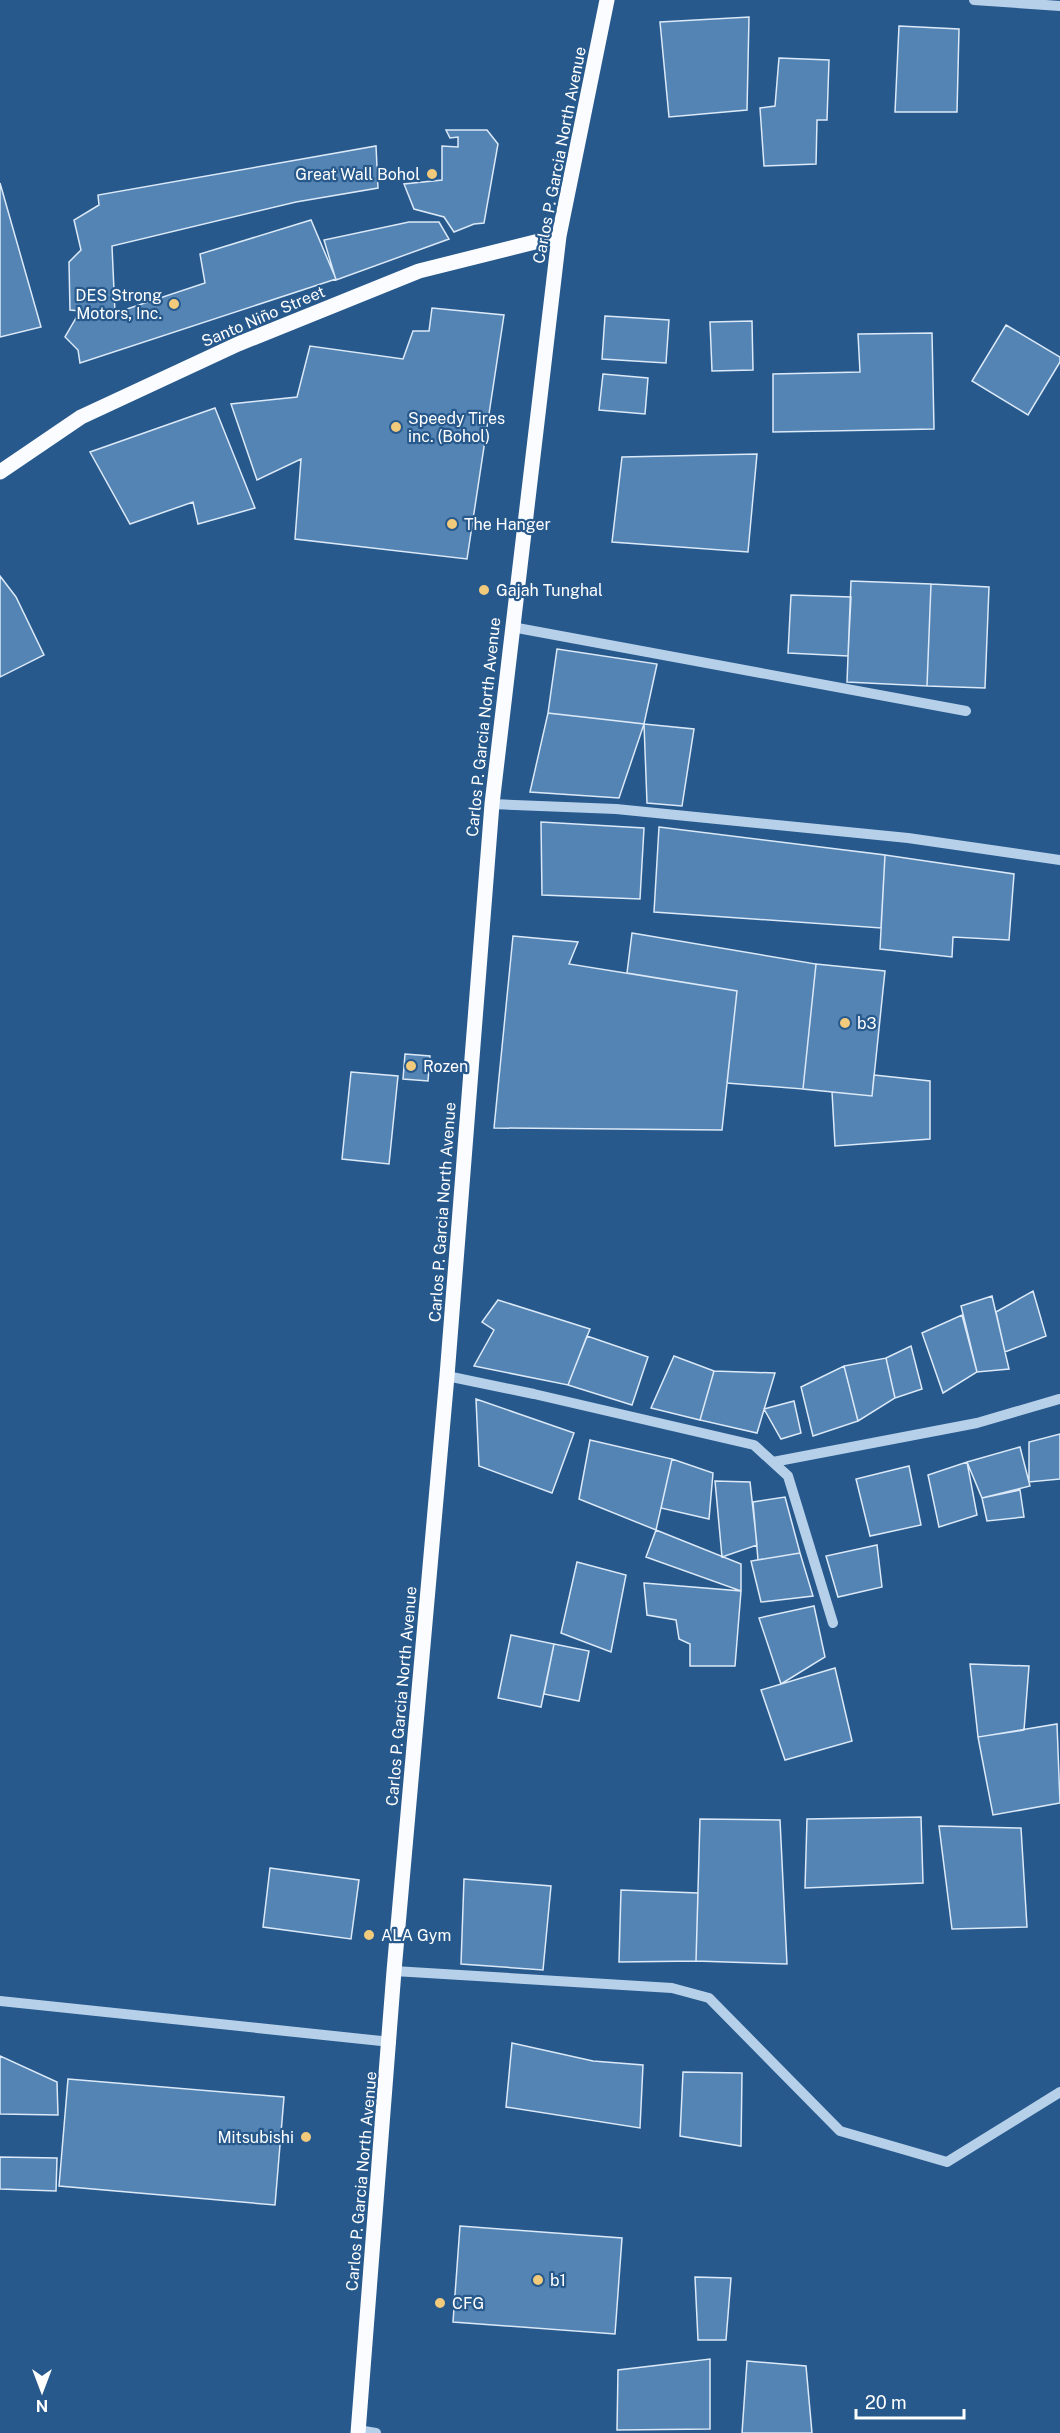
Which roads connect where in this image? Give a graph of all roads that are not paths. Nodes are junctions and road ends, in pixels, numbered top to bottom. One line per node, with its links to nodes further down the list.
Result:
1 (607, 0): 4 (main road, Carlos P. Garcia North Avenue)
2 (974, 0): 3 (street)
3 (1060, 6)
4 (559, 236): 5 (main road, Santo Niño Street); 6 (main road, Carlos P. Garcia North Avenue)
5 (0, 472)
6 (512, 627): 7 (street); 8 (main road, Carlos P. Garcia North Avenue)
7 (966, 711)
8 (492, 804): 9 (street); 10 (main road, Carlos P. Garcia North Avenue)
9 (1060, 860)
10 (447, 1376): 12 (street); 14 (main road, Carlos P. Garcia North Avenue)
11 (1059, 1399): 12 (street)
12 (773, 1462): 13 (street)
13 (833, 1623)
14 (394, 1971): 16 (main road, Carlos P. Garcia North Avenue); 17 (street)
15 (0, 2001): 16 (street)
16 (391, 2042): 18 (main road, Carlos P. Garcia North Avenue)
17 (1060, 2092)
18 (358, 2432): 19 (street)
19 (376, 2433)

